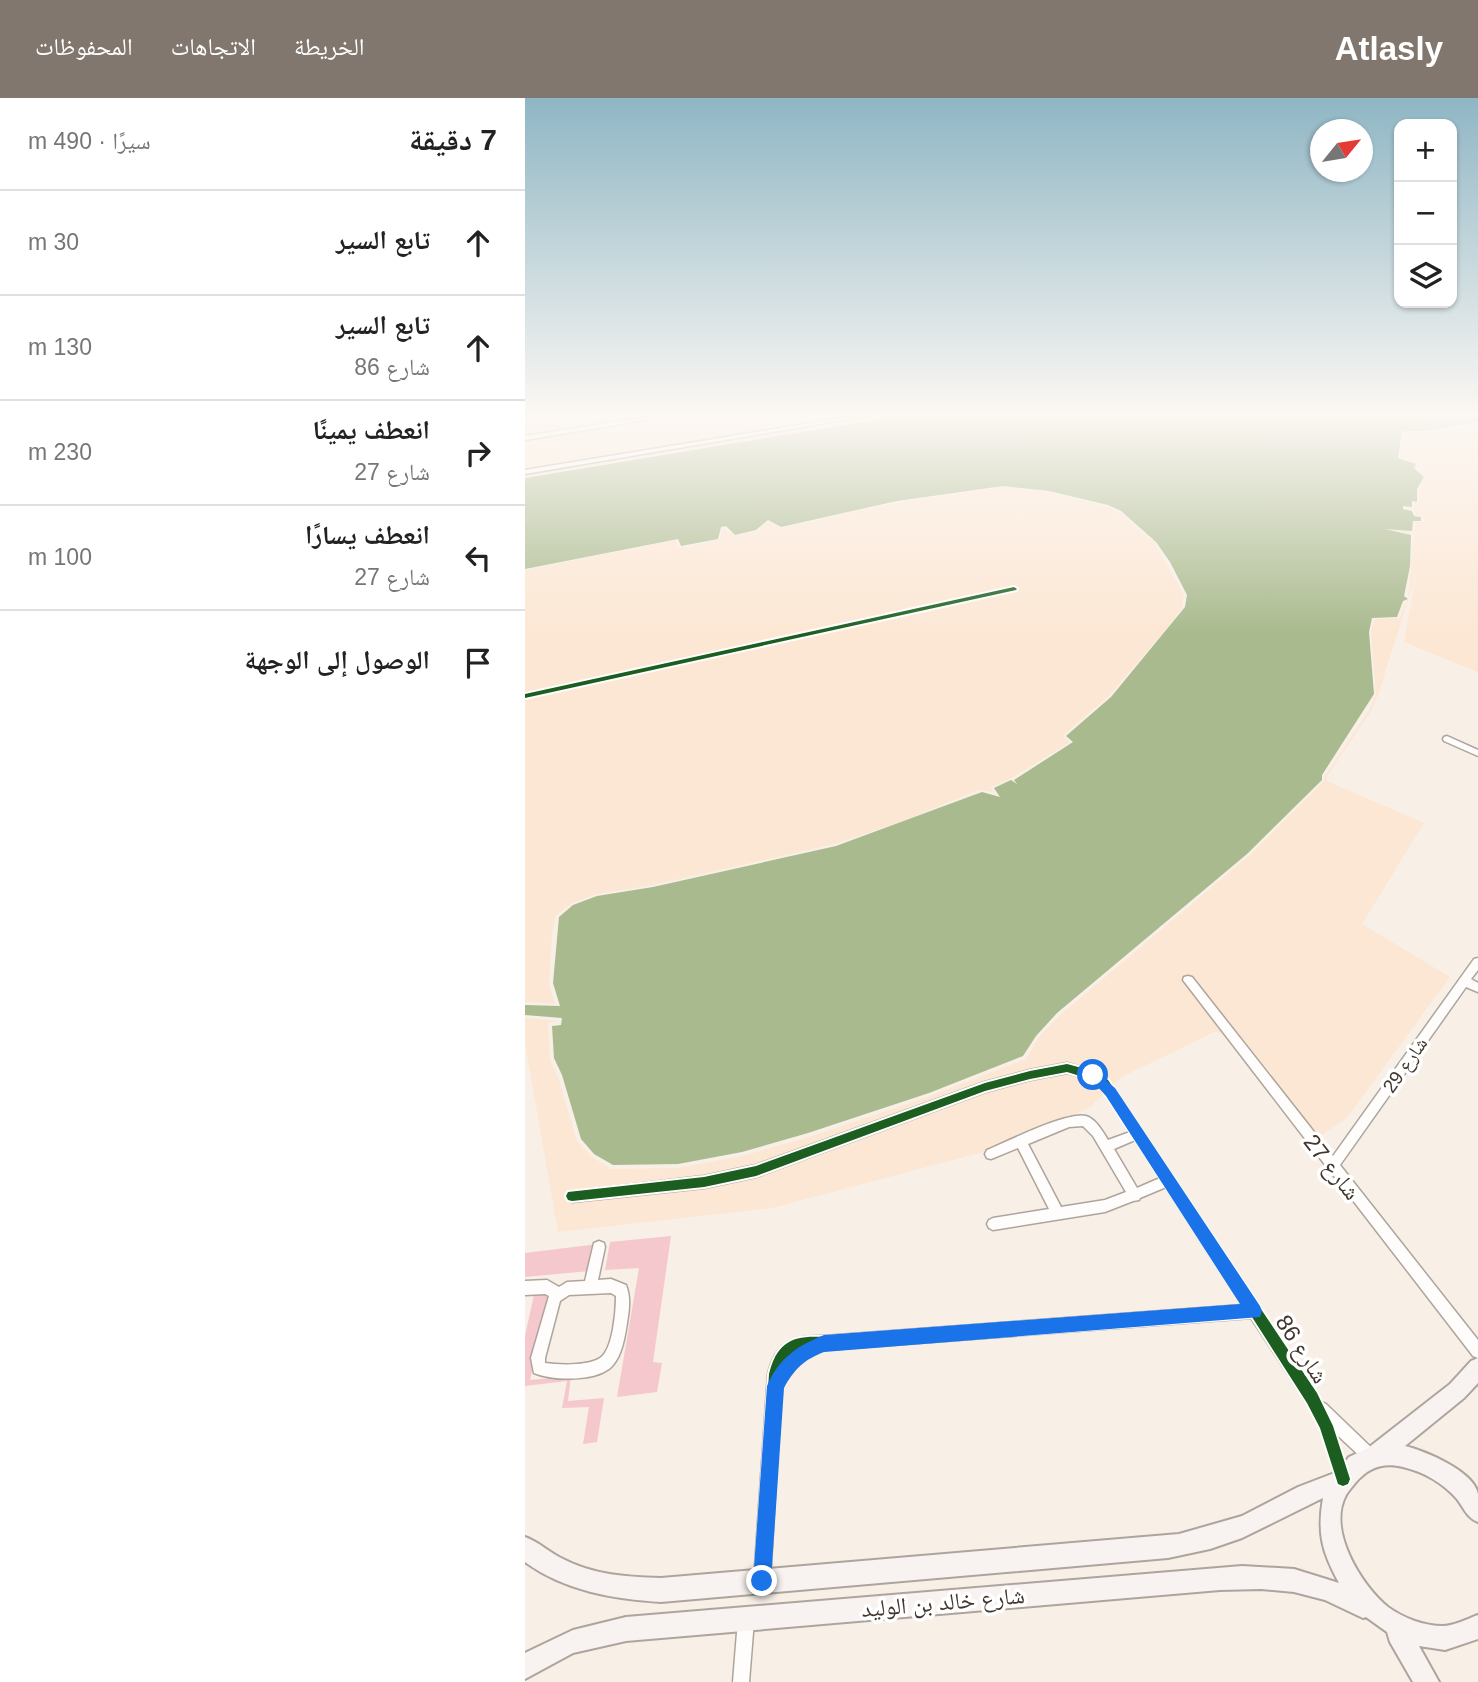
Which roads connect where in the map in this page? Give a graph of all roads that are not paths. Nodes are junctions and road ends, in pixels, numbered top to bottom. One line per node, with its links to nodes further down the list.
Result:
1 (1014, 589): 2 (street)
2 (525, 696)
3 (1447, 739): 4 (street)
4 (1478, 753)
5 (1478, 962): 7 (street, شارع 29)
6 (1188, 980): 13 (street, شارع 27)
7 (1465, 981): 8 (street); 13 (street, شارع 29)
8 (1478, 988)
9 (1137, 1134): 11 (street); 14 (street, شارع 86); 15 (street, شارع 86)
10 (1021, 1142): 11 (street); 12 (street); 17 (street)
11 (1106, 1147): 16 (street)
12 (991, 1154)
13 (1332, 1167): 24 (street, شارع 27)
14 (1168, 1181): 16 (street); 23 (street, شارع 86)
15 (572, 1196)
16 (1135, 1196): 17 (street)
17 (1058, 1214): 18 (street)
18 (993, 1224)
19 (599, 1247): 21 (street)
20 (525, 1287): 22 (street)
21 (590, 1287): 22 (street); 22 (street)
22 (558, 1294)
23 (1254, 1311): 26 (street, شارع 86); 31 (street)
24 (1478, 1351)
25 (1478, 1368): 27 (main road)
26 (1312, 1398): 27 (street, شارع 86); 28 (street, شارع 86)
27 (1373, 1457): 28 (main road); 29 (main road)
28 (1342, 1480): 31 (main road, شارع خالد بن الوليد); 32 (main road)
29 (1478, 1511)
30 (525, 1548): 31 (main road, شارع خالد بن الوليد)
31 (762, 1581)
32 (1363, 1606): 33 (main road, شارع خالد بن الوليد); 35 (main road)
33 (746, 1619): 36 (main road, شارع خالد بن الوليد); 37 (street)
34 (1478, 1628): 35 (main road)
35 (1398, 1634): 38 (main road)
36 (525, 1667)
37 (741, 1682)
38 (1427, 1682)

